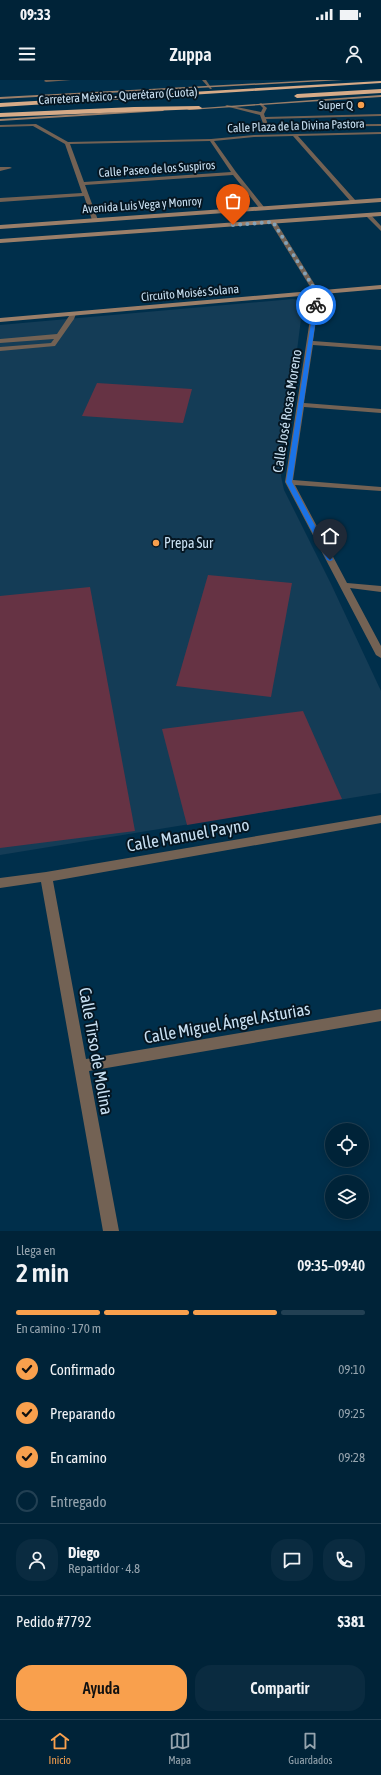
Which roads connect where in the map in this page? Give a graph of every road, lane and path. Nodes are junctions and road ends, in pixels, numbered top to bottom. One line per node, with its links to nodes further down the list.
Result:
1 (69, 80): 4 (street)
2 (204, 80): 7 (street)
3 (341, 80): 5 (main road)
4 (46, 81)
5 (309, 81): 7 (main road)
6 (381, 82): 16 (highway, Carretera México - Querétaro (Cuota))
7 (210, 88): 10 (main road)
8 (381, 91): 11 (highway)
9 (381, 96): 15 (main road)
10 (0, 98)
11 (262, 98)
12 (222, 100): 13 (highway)
13 (230, 100)
14 (190, 102): 19 (highway, Carretera México - Querétaro (Cuota))
15 (261, 104): 17 (main road); 21 (street)
16 (0, 105)
17 (227, 106): 18 (main road); 21 (street)
18 (199, 108): 19 (highway); 22 (main road)
19 (0, 114)
20 (381, 115): 21 (street)
21 (262, 116): 23 (street)
22 (0, 120)
23 (381, 125)
24 (0, 126): 30 (street)
25 (374, 133): 26 (street, Calle Plaza de la Divina Pastora); 27 (street, Calle Plaza de la Divina Pastora); 29 (street)
26 (381, 133)
27 (294, 135): 28 (street, Calle Plaza de la Divina Pastora); 38 (street)
28 (212, 140): 30 (street, Calle Plaza de la Divina Pastora); 33 (street)
29 (381, 140)
30 (67, 143): 34 (street)
31 (10, 168): 32 (street)
32 (0, 169)
33 (234, 173): 34 (street, Calle Paseo de los Suspiros); 39 (street)
34 (82, 184): 35 (street)
35 (85, 194): 36 (street); 42 (street)
36 (0, 200)
37 (381, 200): 38 (main road, Avenida Luis Vega y Monroy)
38 (354, 202): 39 (main road, Avenida Luis Vega y Monroy)
39 (262, 208): 43 (main road, Avenida Luis Vega y Monroy)
40 (381, 214): 41 (main road, Avenida Luis Vega y Monroy)
41 (368, 215): 44 (main road, Avenida Luis Vega y Monroy); 46 (street)
42 (94, 220): 43 (main road, Avenida Luis Vega y Monroy); 45 (main road, Avenida Luis Vega y Monroy)
43 (196, 220): 44 (main road, Avenida Luis Vega y Monroy); 47 (main road, Avenida Luis Vega y Monroy)
44 (273, 222): 49 (street)
45 (0, 227)
46 (381, 229)
47 (0, 241)
48 (381, 287): 49 (main road, Circuito Moisés Solana)
49 (317, 293): 50 (main road, Circuito Moisés Solana); 54 (street, Calle José Rosas Moreno)
50 (72, 314): 51 (main road, Circuito Moisés Solana); 52 (street)
51 (0, 320)
52 (60, 336): 53 (street); 56 (street)
53 (0, 341)
54 (311, 343): 55 (street); 57 (street, Calle José Rosas Moreno)
55 (381, 348)
56 (0, 349)
57 (301, 404): 58 (street); 59 (street, Calle José Rosas Moreno)
58 (381, 411)
59 (289, 482): 60 (street); 61 (street, Calle José Rosas Moreno)
60 (381, 489)
61 (344, 585): 62 (street); 63 (street, Calle José Rosas Moreno)
62 (381, 589)
63 (381, 655)
64 (381, 819): 65 (street, Calle Manuel Payno)
65 (46, 877): 66 (street, Calle Manuel Payno); 68 (street, Calle Tirso de Molina)
66 (0, 883)
67 (381, 1015): 68 (street, Calle Miguel Ángel Asturias)
68 (80, 1066): 69 (street, Calle Tirso de Molina)
69 (111, 1231)

